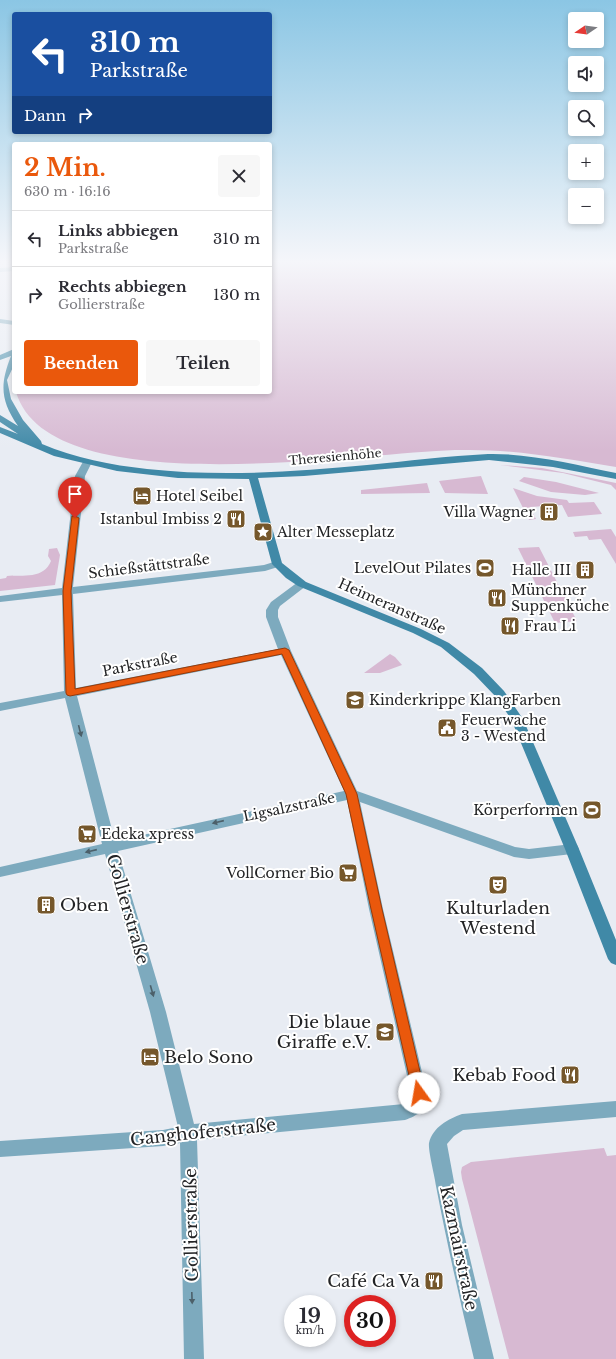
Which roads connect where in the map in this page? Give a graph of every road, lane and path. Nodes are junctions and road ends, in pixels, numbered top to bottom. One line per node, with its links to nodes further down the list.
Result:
1 (12, 352): 2 (street)
2 (0, 358)
3 (12, 360): 4 (street)
4 (3, 380): 5 (street); 6 (street)
5 (0, 389)
6 (11, 409): 7 (street); 10 (street)
7 (0, 414)
8 (0, 418): 10 (street, Theresienhöhe)
9 (0, 430): 11 (street, Theresienhöhe)
10 (38, 443): 11 (street, Theresienhöhe)
11 (56, 452): 12 (street, Theresienhöhe)
12 (87, 462): 13 (street, Theresienhöhe); 17 (street, Gollierstraße)
13 (253, 476): 14 (street, Theresienhöhe); 15 (street)
14 (616, 476)
15 (277, 564): 16 (street); 17 (street, Schießstättstraße)
16 (302, 584): 19 (street); 24 (street, Heimeranstraße)
17 (67, 591): 18 (street, Schießstättstraße); 20 (street, Gollierstraße)
18 (0, 599)
19 (285, 650): 20 (street, Parkstraße); 22 (street)
20 (70, 693): 21 (street, Parkstraße); 23 (street, Gollierstraße, one-way to 23)
21 (0, 707)
22 (352, 794): 23 (street, Ligsalzstraße, one-way to 23); 24 (street, Ligsalzstraße); 28 (street, Ganghoferstraße)
23 (110, 847): 25 (street, Ligsalzstraße, one-way to 25); 28 (street, Gollierstraße, one-way to 28)
24 (572, 849): 26 (street, Heimeranstraße)
25 (0, 872)
26 (616, 959)
27 (616, 1109): 31 (street, Kazmairstraße)
28 (188, 1133): 29 (street, Ganghoferstraße); 30 (street, Gollierstraße, one-way to 30)
29 (0, 1149)
30 (194, 1359)
31 (484, 1359)

